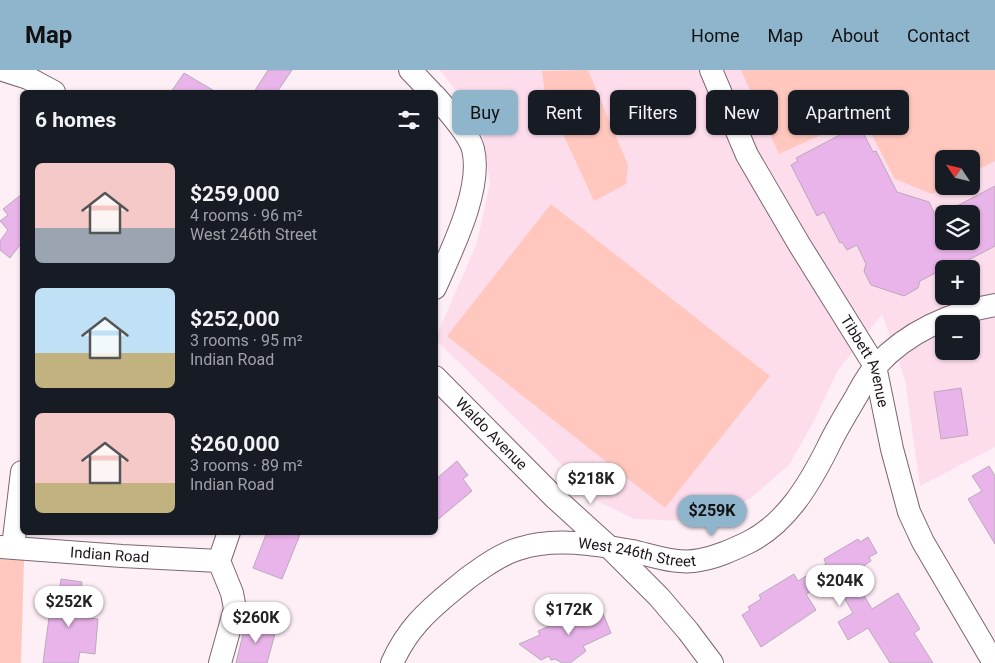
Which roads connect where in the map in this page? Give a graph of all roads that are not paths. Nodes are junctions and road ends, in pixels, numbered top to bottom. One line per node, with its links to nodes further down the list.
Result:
1 (3, 70): 4 (street)
2 (410, 70): 5 (street)
3 (711, 70): 9 (street, Tibbett Avenue)
4 (50, 90)
5 (430, 90)
6 (438, 99): 7 (street)
7 (438, 281)
8 (995, 305): 9 (street, West 246th Street)
9 (875, 366): 14 (street, West 246th Street); 19 (street, Tibbett Avenue)
10 (438, 381): 14 (street, Waldo Avenue)
11 (20, 482): 13 (street)
12 (228, 535): 15 (street)
13 (7, 547): 15 (street, Indian Road)
14 (609, 547): 17 (street, West 246th Street); 18 (street, Waldo Avenue)
15 (219, 561): 16 (street)
16 (220, 663)
17 (392, 663)
18 (712, 663)
19 (994, 663)

